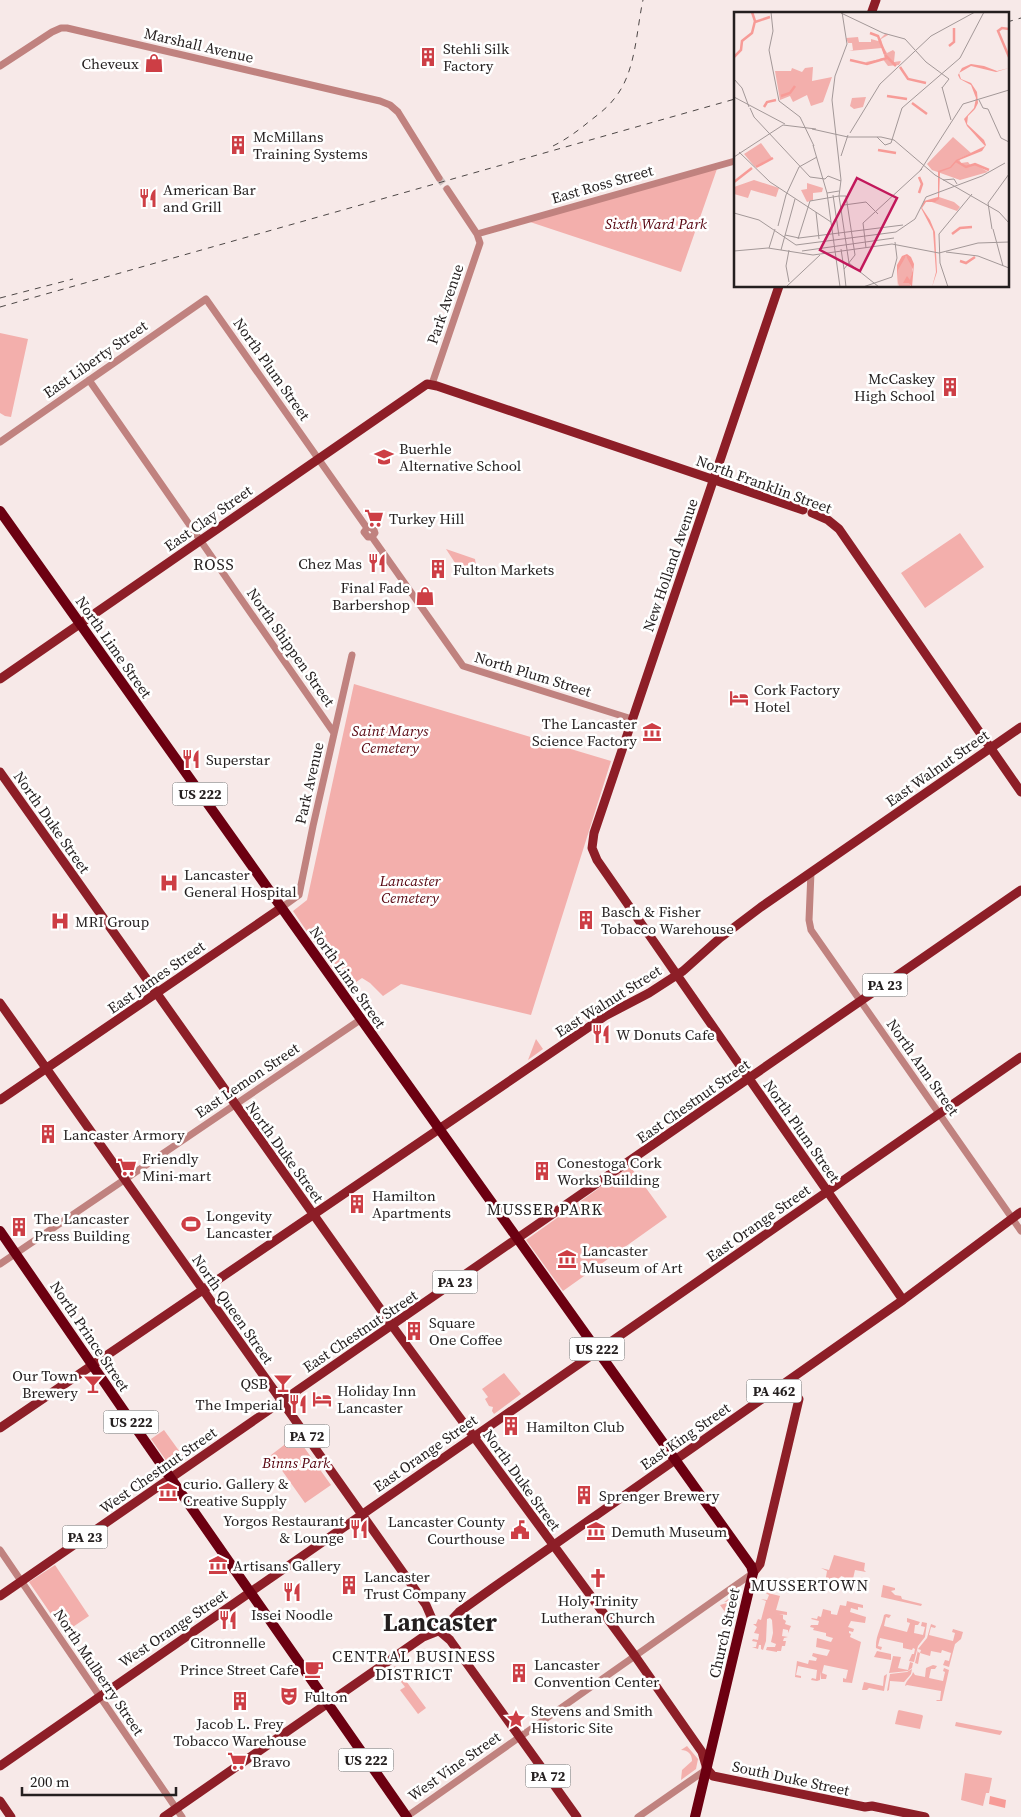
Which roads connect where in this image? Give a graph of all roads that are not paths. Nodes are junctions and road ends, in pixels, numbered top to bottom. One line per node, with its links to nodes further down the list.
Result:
1 (876, 0): 2 (main road)
2 (872, 12)
3 (0, 66): 5 (street, Marshall Avenue)
4 (734, 161): 7 (street, East Ross Street)
5 (439, 178)
6 (447, 190): 7 (street)
7 (477, 234): 11 (street, Park Avenue)
8 (778, 288): 14 (main road, New Holland Avenue)
9 (206, 299): 10 (street, East Liberty Street); 13 (street, North Plum Street)
10 (89, 380): 12 (street, East Liberty Street); 16 (street, North Shippen Street)
11 (432, 384): 13 (main road, East Clay Street); 14 (main road, North Franklin Street)
12 (0, 442)
13 (318, 459): 16 (main road, East Clay Street); 20 (street, North Plum Street)
14 (713, 480): 20 (main road, New Holland Avenue); 23 (main road, North Franklin Street)
15 (0, 511): 17 (highway, North Lime Street / US 222)
16 (200, 540): 17 (main road, East Clay Street); 22 (street, North Shippen Street)
17 (80, 624): 19 (main road, East Clay Street); 29 (highway, North Lime Street / US 222)
18 (352, 656): 22 (street, Park Avenue)
19 (0, 679)
20 (632, 719): 26 (main road, New Holland Avenue)
21 (1021, 727): 23 (main road, East Walnut Street)
22 (334, 733): 29 (street, Park Avenue)
23 (991, 748): 25 (main road, North Franklin Street); 27 (main road, East Walnut Street)
24 (0, 772): 31 (main road, North Duke Street)
25 (1021, 792)
26 (594, 854): 30 (main road, North Plum Street)
27 (811, 872): 30 (main road, East Walnut Street); 32 (street, North Ann Street)
28 (1021, 890): 32 (main road, East Chestnut Street / PA 23)
29 (281, 908): 31 (main road, East James Street); 34 (highway, North Lime Street / US 222)
30 (677, 975): 37 (main road, North Plum Street); 41 (main road, East Walnut Street)
31 (156, 994): 36 (main road, East James Street); 39 (main road, North Duke Street)
32 (861, 1002): 37 (main road, East Chestnut Street / PA 23); 40 (street, North Ann Street)
33 (0, 1003): 36 (main road, North Queen Street / PA 72)
34 (360, 1020): 39 (street, East Lemon Street); 41 (highway, North Lime Street / US 222)
35 (1021, 1057): 40 (main road, East Orange Street)
36 (47, 1068): 38 (main road, East James Street); 42 (main road, North Queen Street / PA 72)
37 (749, 1079): 43 (main road, North Plum Street); 49 (main road, East Chestnut Street / PA 23)
38 (0, 1100)
39 (235, 1105): 42 (street, East Lemon Street); 45 (main road, North Duke Street)
40 (938, 1113): 43 (main road, East Orange Street); 46 (street, North Ann Street)
41 (440, 1130): 45 (main road, East Walnut Street); 49 (highway, North Lime Street / US 222)
42 (125, 1179): 50 (street, East Lemon Street); 52 (main road, North Queen Street / PA 72)
43 (828, 1192): 53 (main road, North Plum Street); 55 (main road, East Orange Street)
44 (1021, 1212): 46 (main road, East King Street / PA 462)
45 (314, 1216): 52 (main road, East Walnut Street); 54 (main road, North Duke Street)
46 (1012, 1219): 48 (street, North Ann Street); 53 (main road, East King Street / PA 462)
47 (0, 1231): 50 (highway, North Prince Street / US 222)
48 (1021, 1231)
49 (518, 1239): 54 (main road, East Chestnut Street / PA 23); 55 (highway, North Lime Street / US 222)
50 (16, 1253): 51 (street, East Lemon Street); 56 (highway, North Prince Street / US 222)
51 (0, 1264)
52 (203, 1291): 56 (main road, East Walnut Street); 58 (main road, North Queen Street / PA 72)
53 (903, 1300): 57 (main road, East King Street / PA 462)
54 (392, 1326): 58 (main road, East Chestnut Street / PA 23); 60 (main road, North Duke Street)
55 (598, 1350): 60 (main road, East Orange Street); 61 (highway, North Lime Street / US 222)
56 (92, 1366): 59 (main road, East Walnut Street); 62 (highway, North Prince Street / US 222)
57 (787, 1382): 61 (main road, East King Street / PA 462); 66 (main road, Church Street)
58 (282, 1401): 62 (main road, West Chestnut Street / PA 23); 63 (main road, North Queen Street / PA 72)
59 (0, 1428)
60 (473, 1437): 63 (main road, East Orange Street); 64 (main road, North Duke Street)
61 (675, 1459): 64 (main road, East King Street / PA 462); 66 (highway, US 222)
62 (171, 1478): 67 (main road, West Chestnut Street / PA 23); 68 (highway, North Prince Street / US 222)
63 (362, 1514): 68 (main road, West Orange Street); 70 (main road, North Queen Street / PA 72)
64 (552, 1545): 70 (main road, East King Street / PA 462); 71 (main road)
65 (0, 1550): 67 (street, North Mulberry Street)
66 (753, 1573): 71 (street, West Vine Street); 76 (highway, Church Street)
67 (22, 1581): 69 (main road, West Chestnut Street / PA 23); 72 (street, North Mulberry Street)
68 (250, 1593): 72 (main road, West Orange Street); 73 (highway, North Prince Street / US 222)
69 (0, 1596)
70 (439, 1632): 73 (main road, PA 462); 74 (main road, PA 72)
71 (634, 1656): 74 (street, West Vine Street); 76 (main road)
72 (99, 1696): 75 (main road, West Orange Street); 78 (street, North Mulberry Street)
73 (327, 1704): 78 (main road, PA 462); 82 (highway, US 222)
74 (519, 1736): 82 (street, West Vine Street); 83 (main road, PA 72)
75 (0, 1766)
76 (707, 1769): 84 (street); 85 (highway, Church Street); 86 (main road, South Duke Street)
77 (0, 1801): 79 (main road)
78 (176, 1809): 80 (main road, PA 462); 81 (street, North Mulberry Street)
79 (11, 1817)
80 (164, 1817)
81 (182, 1817)
82 (406, 1817)
83 (577, 1817)
84 (638, 1817)
85 (695, 1817)
86 (925, 1817)

